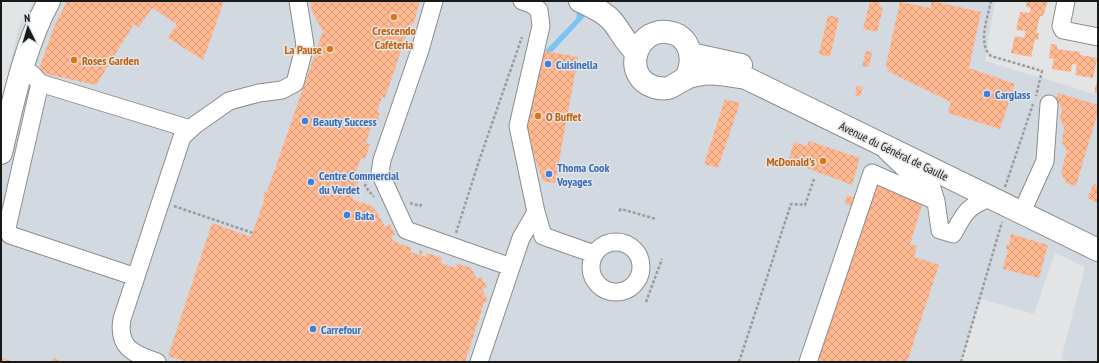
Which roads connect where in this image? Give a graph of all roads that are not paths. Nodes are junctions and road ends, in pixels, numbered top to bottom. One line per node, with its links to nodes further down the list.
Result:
1 (49, 1): 12 (main road)
2 (298, 1): 16 (street)
3 (434, 1): 28 (street)
4 (522, 1): 22 (street)
5 (580, 1): 10 (main road)
6 (604, 1): 8 (main road)
7 (1066, 1): 9 (street)
8 (652, 34): 10 (main road); 11 (main road)
9 (1098, 37)
10 (636, 52): 13 (main road, Avenue du Général de Gaulle)
11 (691, 54): 13 (main road); 19 (main road, Avenue du Général de Gaulle)
12 (23, 66): 14 (street); 18 (main road)
13 (685, 79): 17 (main road, Avenue du Général de Gaulle)
14 (40, 83): 16 (street); 21 (street)
15 (1049, 104): 19 (street)
16 (190, 129): 29 (street)
17 (880, 145): 19 (main road, Avenue du Général de Gaulle); 20 (street)
18 (1, 153)
19 (1007, 200): 20 (street); 24 (main road, Avenue du Général de Gaulle); 26 (main road, Avenue du Général de Gaulle)
20 (936, 201): 32 (street)
21 (7, 207): 29 (street)
22 (536, 212): 23 (street); 25 (street)
23 (521, 238): 25 (street); 28 (street)
24 (1098, 238)
25 (555, 246): 27 (street)
26 (1098, 250)
27 (593, 260)
28 (511, 267): 31 (street)
29 (136, 277): 30 (street)
30 (157, 362)
31 (479, 362)
32 (808, 362)

